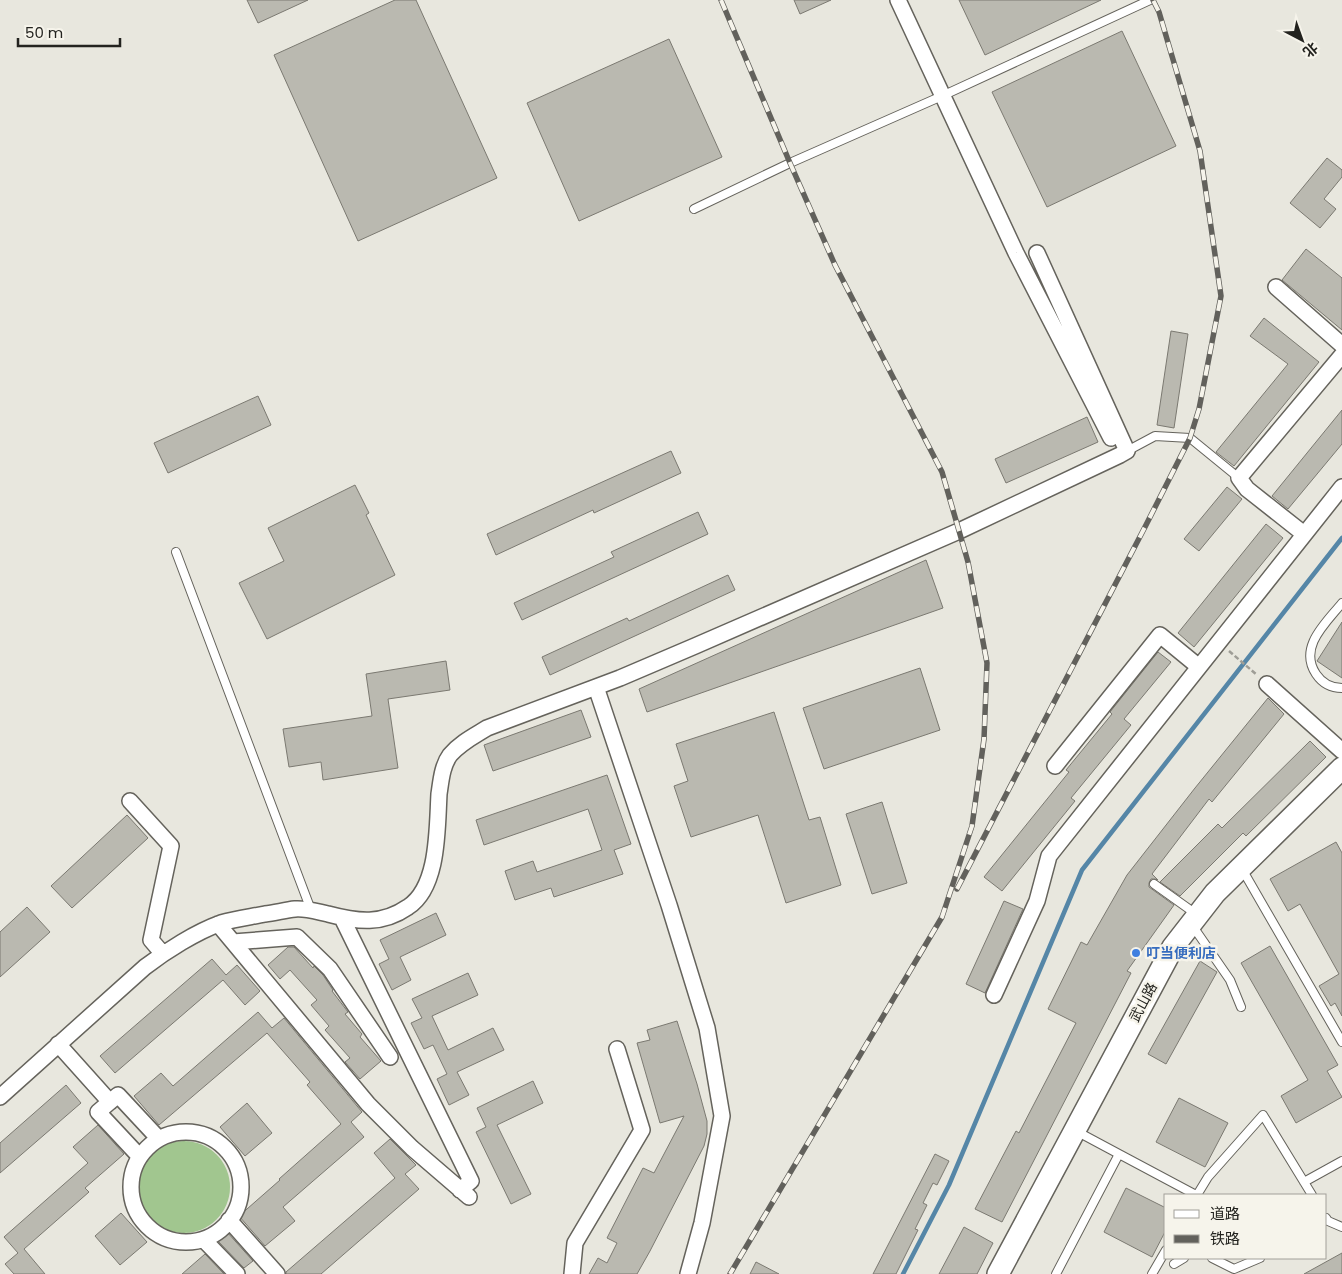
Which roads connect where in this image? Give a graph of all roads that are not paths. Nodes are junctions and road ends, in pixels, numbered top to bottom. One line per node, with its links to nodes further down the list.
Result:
1 (898, 0): 3 (street)
2 (1150, 0): 3 (lane)
3 (942, 96): 4 (lane); 9 (street)
4 (694, 209)
5 (1037, 253): 9 (street)
6 (1276, 287): 7 (street)
7 (1342, 345)
8 (1342, 354): 10 (street)
9 (1123, 453): 10 (lane); 17 (street)
10 (1239, 478): 12 (street)
11 (1342, 487): 12 (street)
12 (1304, 534): 15 (street)
13 (176, 552): 25 (lane)
14 (1342, 603): 18 (lane)
15 (1198, 667): 20 (street); 31 (street)
16 (1267, 684): 19 (street)
17 (596, 687): 26 (street); 60 (street)
18 (1342, 688)
19 (1342, 751)
20 (1055, 766)
21 (1342, 768): 23 (main road, 武山路)
22 (130, 801): 30 (street)
23 (1241, 868): 27 (main road, 武山路); 33 (lane)
24 (1154, 884): 27 (lane)
25 (311, 910): 26 (street); 28 (street)
26 (342, 918): 29 (street)
27 (1195, 919): 32 (lane); 39 (main road, 武山路)
28 (218, 924): 29 (street); 30 (street)
29 (233, 942): 36 (street)
30 (163, 954): 34 (street)
31 (994, 995)
32 (1241, 1007)
33 (1342, 1042)
34 (58, 1044): 37 (street); 38 (street)
35 (617, 1049): 59 (street)
36 (390, 1057)
37 (0, 1097)
38 (110, 1102): 40 (street); 42 (street)
39 (1074, 1130): 41 (lane); 61 (main road, 武山路)
40 (159, 1139): 42 (street); 48 (street)
41 (1119, 1154): 45 (lane); 62 (lane)
42 (140, 1157): 51 (street)
43 (1342, 1161): 44 (lane)
44 (1304, 1182): 46 (lane); 47 (lane)
45 (1195, 1194)
46 (1198, 1194)
47 (1311, 1194)
48 (229, 1220): 51 (street); 58 (street)
49 (1327, 1220): 50 (lane)
50 (1342, 1227)
51 (204, 1240): 57 (street)
52 (1164, 1253): 63 (lane)
53 (1182, 1259): 56 (lane)
54 (1214, 1259): 55 (lane)
55 (1258, 1259)
56 (1174, 1264)
57 (237, 1274)
58 (278, 1274)
59 (572, 1274)
60 (688, 1274)
61 (998, 1274)
62 (1056, 1274)
63 (1152, 1274)

